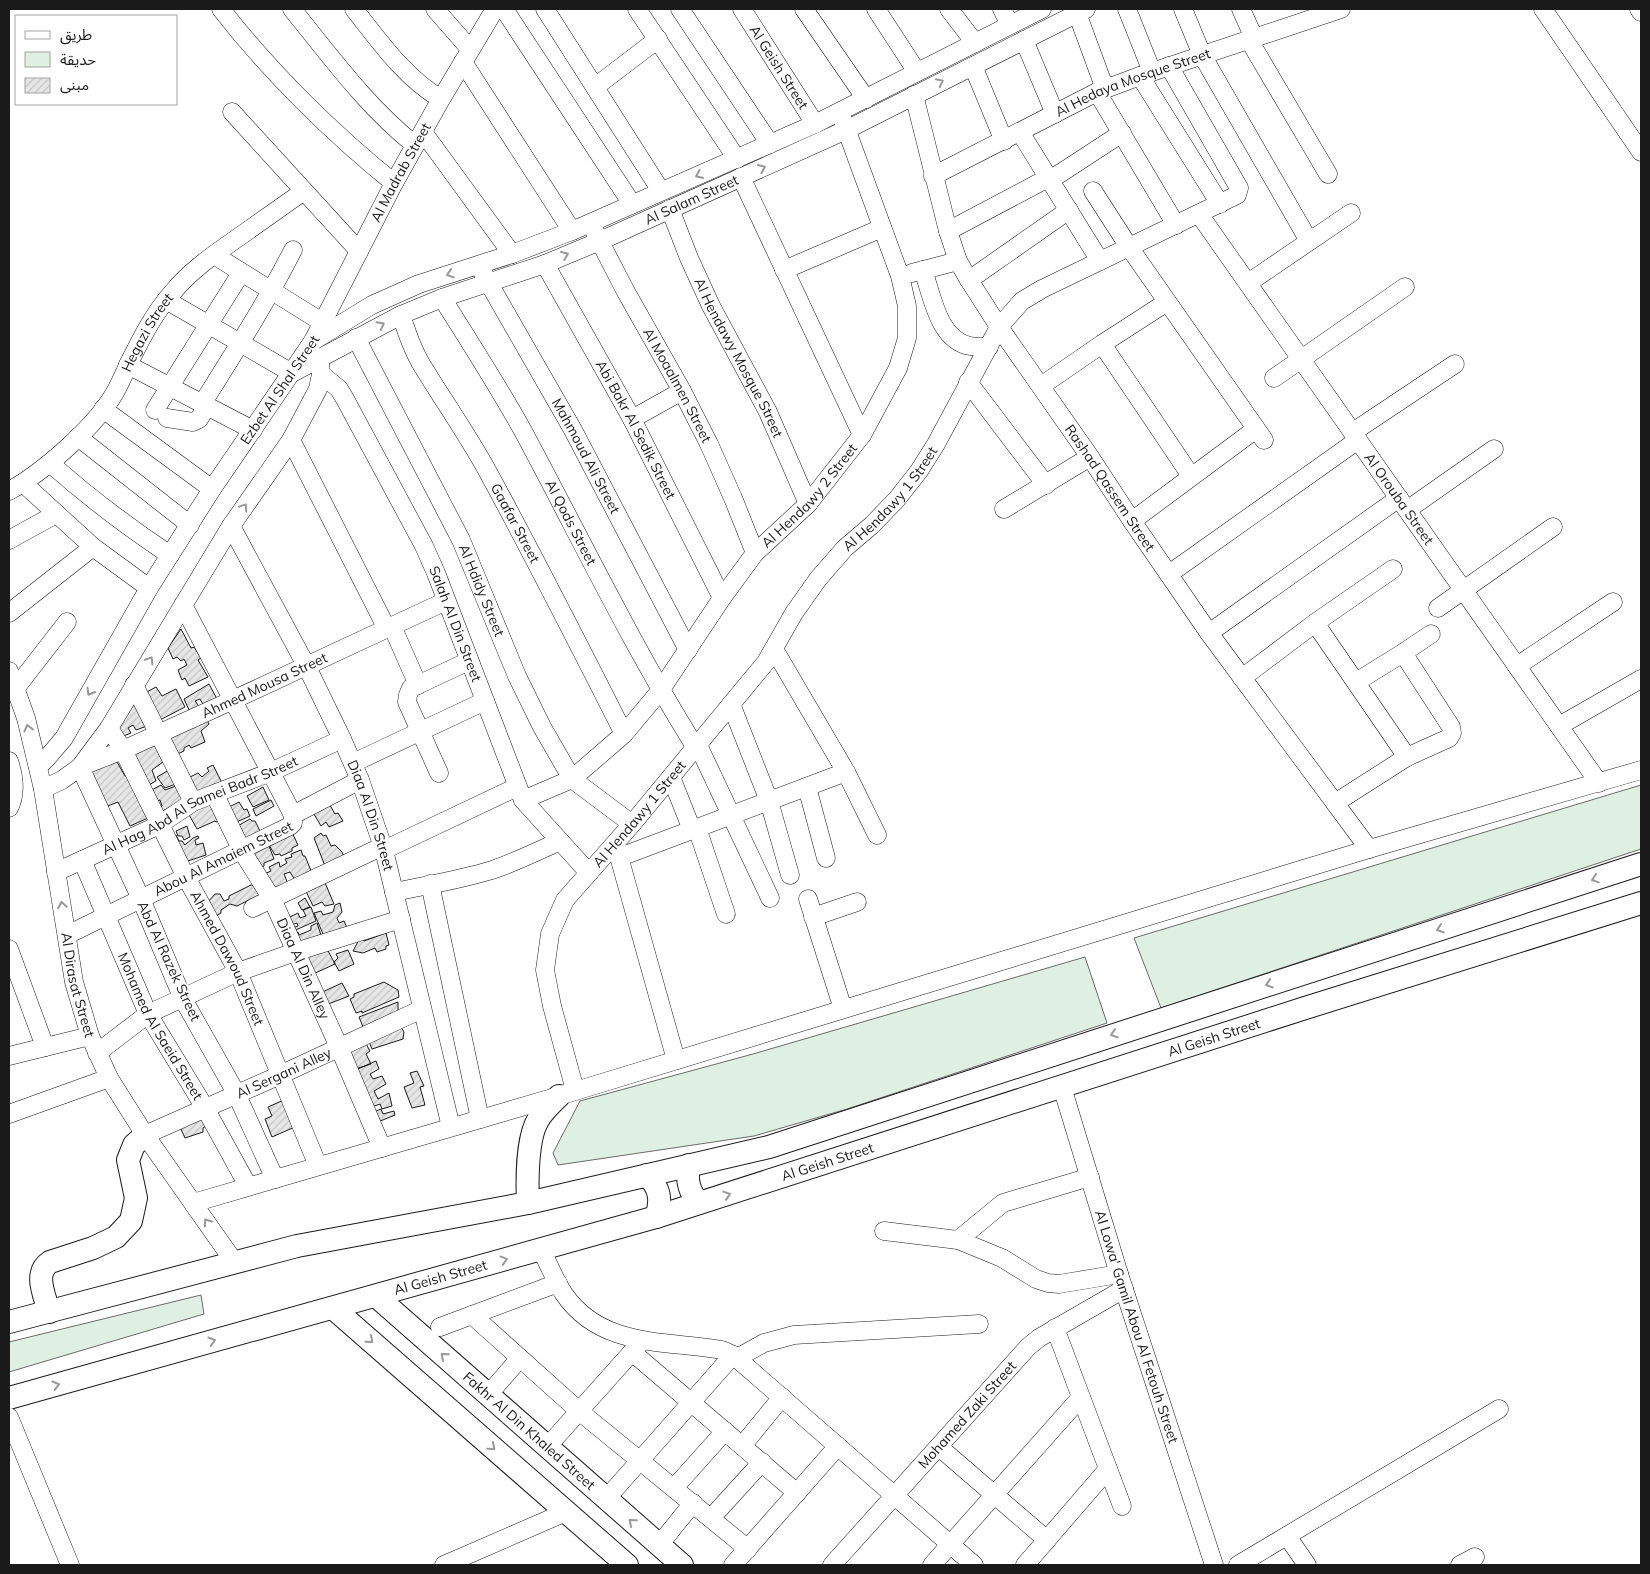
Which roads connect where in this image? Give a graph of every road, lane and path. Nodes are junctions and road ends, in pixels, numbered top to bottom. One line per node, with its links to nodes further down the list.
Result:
1 (222, 9): 57 (street)
2 (292, 9): 48 (street)
3 (354, 9): 39 (street)
4 (436, 9): 31 (street)
5 (495, 9): 31 (street, Al Madrab Street)
6 (504, 9): 61 (street)
7 (637, 9): 26 (street)
8 (680, 9): 50 (street)
9 (742, 9): 44 (street, Al Geish Street)
10 (804, 9): 40 (street)
11 (876, 9): 34 (street)
12 (950, 9): 29 (street)
13 (1002, 9): 25 (street)
14 (1042, 9): 25 (street, Al Salam Street)
15 (1127, 9): 35 (street)
16 (1184, 9): 30 (street)
17 (1241, 9): 27 (street)
18 (1341, 9): 24 (street, Al Hedaya Mosque Street)
19 (1543, 9): 51 (street)
20 (1639, 9): 23 (street)
21 (552, 11): 36 (street)
22 (1081, 11): 28 (street, Al Salam Street); 37 (street)
23 (1641, 12)
24 (1301, 15): 27 (street, Al Hedaya Mosque Street)
25 (1010, 25): 29 (street, Al Salam Street)
26 (658, 39): 36 (street); 52 (street)
27 (1251, 39): 30 (street, Al Hedaya Mosque Street); 53 (street)
28 (1024, 40): 32 (street, Al Salam Street); 43 (street)
29 (975, 43): 34 (street, Al Salam Street)
30 (1202, 55): 33 (street, Al Hedaya Mosque Street); 73 (street)
31 (466, 56): 39 (street, Al Madrab Street); 70 (street)
32 (973, 66): 38 (street, Al Salam Street, one-way to 32); 49 (street)
33 (1169, 66): 35 (street, Al Hedaya Mosque Street); 62 (street, Al Hendawy 1 Street)
34 (917, 72): 40 (street, Al Salam Street)
35 (1146, 74): 37 (street, Al Hedaya Mosque Street); 62 (street)
36 (594, 87): 59 (street)
37 (1101, 90): 43 (street, Al Hedaya Mosque Street); 47 (street)
38 (914, 95): 45 (street, Al Salam Street); 54 (street, Rashad Qassem Street)
39 (441, 99): 48 (street, Al Madrab Street)
40 (866, 99): 42 (street, Al Salam Street)
41 (232, 112): 58 (street)
42 (840, 112): 44 (street, Al Salam Street); 45 (street, Al Hendawy 2 Street)
43 (1055, 114): 46 (street, Al Hedaya Mosque Street)
44 (815, 124): 50 (street, Al Salam Street)
45 (846, 130): 55 (street, Al Salam Street, one-way to 45); 69 (street, Al Hendawy 2 Street)
46 (1020, 132): 49 (street, Al Hedaya Mosque Street); 56 (street)
47 (1122, 133): 56 (street); 68 (street)
48 (419, 138): 57 (street, Al Madrab Street); 77 (street)
49 (1004, 141): 54 (street, Al Hedaya Mosque Street)
50 (770, 144): 52 (street, Al Salam Street)
51 (1641, 152)
52 (737, 159): 59 (street, Al Salam Street, one-way to 59)
53 (1328, 174)
54 (933, 176): 71 (street, Rashad Qassem Street)
55 (741, 177): 63 (street, Al Salam Street); 83 (street)
56 (1049, 179): 64 (street); 71 (street)
57 (394, 183): 76 (street, Al Madrab Street)
58 (304, 190): 76 (street); 78 (street, Hegazi Street)
59 (661, 191): 61 (street, Al Salam Street)
60 (1093, 191): 74 (street)
61 (632, 204): 67 (street, Al Salam Street)
62 (1220, 204): 66 (street, Al Hendawy 1 Street)
63 (670, 209): 72 (street, Al Salam Street); 129 (street, Al Hendawy Mosque Street)
64 (1069, 210): 80 (street); 87 (street)
65 (1351, 213): 73 (street)
66 (1199, 214): 68 (street, Al Hendawy 1 Street); 89 (street, Al Orouba Street)
67 (591, 223): 70 (street, Al Salam Street); 72 (street, Al Moaalmen Street)
68 (1176, 225): 74 (street, Al Hendawy 1 Street)
69 (882, 228): 83 (street); 86 (street, Al Hendawy 2 Street)
70 (572, 231): 77 (street, Al Salam Street)
71 (948, 231): 79 (street, Rashad Qassem Street)
72 (600, 241): 81 (street, Al Salam Street, one-way to 72); 113 (street, Al Moaalmen Street)
73 (1309, 241): 89 (street)
74 (1129, 247): 80 (street, Al Hendawy 1 Street); 94 (street)
75 (293, 250): 91 (street)
76 (359, 251): 96 (street, Al Madrab Street)
77 (512, 254): 82 (street, Al Salam Street)
78 (214, 255): 85 (street); 93 (street, Hegazi Street)
79 (958, 261): 84 (street); 87 (street, Rashad Qassem Street)
80 (1100, 261): 98 (street, Al Hendawy 1 Street)
81 (545, 264): 88 (street, Al Salam Street); 116 (street, Abi Bakr Al Sedik Street)
82 (478, 265): 88 (street, Mahmoud Ali Street); 100 (street, Al Salam Street, one-way to 100)
83 (784, 270): 118 (street)
84 (923, 270): 86 (street); 103 (street)
85 (241, 273): 91 (street); 97 (street)
86 (900, 276): 118 (street, Al Hendawy 2 Street)
87 (969, 280): 98 (street, Rashad Qassem Street)
88 (488, 282): 92 (street, Al Salam Street); 157 (street, Mahmoud Ali Street)
89 (1248, 283): 104 (street, Al Orouba Street)
90 (1405, 287): 104 (street)
91 (272, 291): 96 (street); 101 (street)
92 (442, 298): 95 (street, Al Salam Street); 169 (street, Al Qods Street)
93 (166, 300): 97 (street); 105 (street, Hegazi Street)
94 (1167, 302): 102 (street); 125 (street)
95 (401, 315): 99 (street, Al Salam Street, one-way to 95); 177 (street, Gaafar Street)
96 (322, 322): 100 (street, Al Madrab Street)
97 (208, 324): 101 (street); 111 (street)
98 (999, 327): 103 (street, Al Hendawy 1 Street); 112 (street, Rashad Qassem Street)
99 (356, 338): 107 (street, Al Salam Street); 191 (street, Al Hdidy Street)
100 (312, 341): 107 (street, Ezbet Al Shal Street); 108 (street, Ezbet Al Shal Street)
101 (241, 343): 108 (street); 114 (street)
102 (1102, 344): 112 (street); 125 (street)
103 (989, 347): 110 (street, Al Hendawy 1 Street)
104 (1301, 359): 109 (street); 119 (street, Al Orouba Street)
105 (128, 364): 111 (street); 115 (street, Hegazi Street)
106 (1455, 364): 119 (street)
107 (320, 366): 108 (street, Al Salam Street); 121 (street, Ezbet Al Shal Street); 146 (street, Salah Al Din Street)
108 (292, 373): 117 (street, Ezbet Al Shal Street)
109 (1274, 378)
110 (968, 382): 126 (street); 156 (street, Al Hendawy 1 Street)
111 (170, 386): 114 (street); 114 (street)
112 (1041, 386): 123 (street, Rashad Qassem Street)
113 (682, 391): 116 (street); 139 (street, Al Moaalmen Street)
114 (205, 405): 117 (street)
115 (104, 409): 120 (street, Hegazi Street); 128 (street)
116 (632, 419): 145 (street, Abi Bakr Al Sedik Street)
117 (253, 430): 128 (street, Ezbet Al Shal Street)
118 (862, 435): 129 (street, Al Hendawy 2 Street)
119 (1356, 436): 130 (street, Al Orouba Street); 142 (street)
120 (78, 437): 124 (street, Hegazi Street); 134 (street)
121 (291, 440): 135 (street, Ezbet Al Shal Street, one-way to 121); 153 (street)
122 (1494, 449): 130 (street)
123 (1090, 457): 126 (street); 133 (street, Rashad Qassem Street)
124 (50, 463): 127 (street, Hegazi Street); 140 (street)
125 (1191, 476): 133 (street)
126 (1046, 485): 131 (street)
127 (16, 487): 132 (street)
128 (212, 490): 134 (street, Ezbet Al Shal Street)
129 (808, 504): 139 (street, Al Hendawy 2 Street)
130 (1403, 504): 144 (street, Al Orouba Street); 154 (street)
131 (1004, 508)
132 (56, 514): 137 (street); 138 (street)
133 (1132, 521): 142 (street, Rashad Qassem Street)
134 (190, 525): 140 (street, Ezbet Al Shal Street)
135 (231, 526): 148 (street, Ezbet Al Shal Street); 160 (street, Diaa Al Din Street)
136 (1553, 527): 144 (street)
137 (9, 540)
138 (94, 547): 143 (street); 150 (street)
139 (755, 553): 145 (street, Al Hendawy 2 Street)
140 (170, 556): 143 (street, Ezbet Al Shal Street)
141 (1393, 568): 152 (street)
142 (1169, 574): 154 (street, Rashad Qassem Street)
143 (149, 588): 184 (street, Ezbet Al Shal Street, one-way to 184)
144 (1464, 590): 149 (street); 161 (street, Al Orouba Street)
145 (722, 598): 157 (street, Al Hendawy 2 Street)
146 (446, 601): 153 (street, Ahmed Mousa Street); 159 (street, Salah Al Din Street)
147 (1613, 602): 161 (street)
148 (183, 605): 167 (street, Ezbet Al Shal Street, one-way to 148); 170 (street, Abou Al Amaiem Street)
149 (1438, 608)
150 (9, 613)
151 (67, 622): 168 (street)
152 (1315, 623): 163 (street); 165 (street)
153 (389, 627): 160 (street, Ahmed Mousa Street); 166 (street)
154 (1209, 632): 163 (street, Rashad Qassem Street)
155 (1431, 634): 158 (street)
156 (774, 649): 172 (street, Al Hendawy 1 Street); 188 (street)
157 (688, 650): 169 (street, Al Hendawy 2 Street)
158 (1403, 653): 165 (street); 181 (street)
159 (469, 660): 166 (street); 171 (street, Salah Al Din Street)
160 (307, 666): 170 (street, Ahmed Mousa Street); 178 (street, Diaa Al Din Street)
161 (1517, 666): 173 (street, Al Orouba Street)
162 (9, 671): 168 (street, Al Dirasat Street)
163 (1242, 678): 200 (street, Rashad Qassem Street)
164 (1641, 679): 173 (street)
165 (1356, 682): 181 (street)
166 (418, 684): 175 (street)
167 (134, 685): 174 (street, Ezbet Al Shal Street); 176 (street)
168 (15, 689): 184 (street, Al Dirasat Street, one-way to 168)
169 (660, 691): 177 (street, Al Hendawy 2 Street); 179 (street, Al Qods Street)
170 (233, 700): 176 (street, Ahmed Mousa Street); 187 (street, Abou Al Amaiem Street)
171 (485, 701): 175 (street); 196 (street, Salah Al Din Street)
172 (731, 704): 179 (street, Al Hendawy 1 Street); 198 (street)
173 (1559, 726): 193 (street, Al Orouba Street)
174 (109, 728): 180 (street, Ahmed Dawoud Street); 185 (street, Ezbet Al Shal Street)
175 (421, 732): 183 (street); 189 (street)
176 (158, 734): 180 (street, Ahmed Mousa Street); 199 (street)
177 (624, 734): 191 (street, Al Hendawy 2 Street)
178 (342, 739): 183 (street, Diaa Al Din Street); 187 (street, Al Hag Abd Al Samei Badr Street)
179 (697, 746): 190 (street, Al Hendawy 1 Street); 203 (street, Al Qods Street)
180 (123, 750): 185 (street, Ahmed Mousa Street); 205 (street, Ahmed Dawoud Street)
181 (1407, 758): 200 (street)
182 (9, 761): 201 (street)
183 (353, 763): 192 (street, Diaa Al Din Street)
184 (38, 767): 195 (street, Al Dirasat Street)
185 (80, 767): 195 (street, Ezbet Al Shal Street); 209 (street, Abd Al Razek Street)
186 (1641, 770): 193 (street)
187 (270, 772): 197 (street, Al Hag Abd Al Samei Badr Street); 202 (street, Abou Al Amaiem Street)
188 (846, 772): 194 (street); 207 (street)
189 (439, 773)
190 (671, 777): 204 (street, Al Hendawy 1 Street); 206 (street)
191 (572, 778): 196 (street, Al Hendawy 2 Street); 204 (street, Al Hdidy Street)
192 (360, 780): 202 (street); 210 (street, Diaa Al Din Street)
193 (1599, 783): 211 (street)
194 (807, 787): 198 (street); 214 (street)
195 (43, 790): 217 (street, Al Dirasat Street)
196 (520, 794): 208 (street, Salah Al Din Street); 210 (street, Al Hendawy 2 Street)
197 (215, 795): 199 (street, Al Hag Abd Al Samei Badr Street); 212 (street, Diaa Al Din Alley)
198 (769, 801): 203 (street); 219 (street)
199 (193, 802): 205 (street, Al Hag Abd Al Samei Badr Street)
200 (1335, 803): 211 (street, Rashad Qassem Street)
201 (9, 808)
202 (292, 815): 212 (street, Abou Al Amaiem Street)
203 (731, 815): 206 (street); 223 (street, Al Qods Street)
204 (632, 824): 213 (street, Al Hendawy 1 Street)
205 (159, 825): 209 (street, Al Hag Abd Al Samei Badr Street); 220 (street, Ahmed Dawoud Street)
206 (694, 829): 213 (street); 230 (street)
207 (877, 835)
208 (560, 841): 218 (street, Salah Al Din Street); 221 (street)
209 (115, 845): 215 (street, Al Hag Abd Al Samei Badr Street); 224 (street, Abd Al Razek Street)
210 (383, 848): 222 (street, Diaa Al Din Street); 225 (street, Al Hendawy 2 Street)
211 (1369, 849): 241 (street)
212 (242, 850): 220 (street, Abou Al Amaiem Street); 225 (street, Diaa Al Din Alley)
213 (617, 850): 218 (street, Al Hendawy 1 Street); 249 (street)
214 (826, 858)
215 (82, 860): 217 (street, Al Hag Abd Al Samei Badr Street); 231 (street, Mohamed Al Saeid Street)
216 (1641, 864): 238 (main road, one-way to 238)
217 (56, 872): 234 (street, Al Dirasat Street, one-way to 217)
218 (589, 873): 254 (street, Al Hendawy 1 Street)
219 (790, 875)
220 (186, 877): 224 (street, Abou Al Amaiem Street); 237 (street, Ahmed Dawoud Street)
221 (430, 884): 222 (street); 257 (street)
222 (394, 892): 233 (street, Diaa Al Din Street)
223 (770, 898)
224 (141, 899): 231 (street, Abou Al Amaiem Street); 239 (street, Abd Al Razek Street)
225 (272, 899): 229 (street, Al Hendawy 2 Street); 236 (street, Diaa Al Din Alley)
226 (808, 899): 232 (street)
227 (857, 902): 232 (street)
228 (1641, 903): 242 (main road, Al Geish Street)
229 (253, 908)
230 (726, 914)
231 (107, 915): 234 (street, Abou Al Amaiem Street); 243 (street, Mohamed Al Saeid Street)
232 (813, 917): 241 (street)
233 (401, 919): 236 (street); 240 (street, Diaa Al Din Street)
234 (67, 935): 244 (street, Al Dirasat Street)
235 (9, 948): 245 (street)
236 (295, 952): 237 (street); 246 (street, Diaa Al Din Alley)
237 (238, 972): 239 (street); 250 (street, Ahmed Dawoud Street)
238 (1295, 976): 242 (main road); 262 (main road, one-way to 262)
239 (184, 999): 243 (street); 253 (street, Abd Al Razek Street)
240 (422, 1009): 246 (street, Al Sergani Alley); 258 (street, Diaa Al Din Street)
241 (843, 1009): 249 (street)
242 (1305, 1009): 252 (main road, Al Geish Street)
243 (148, 1014): 247 (street); 255 (street, Mohamed Al Saeid Street)
244 (90, 1036): 245 (street); 247 (street, Al Dirasat Street)
245 (45, 1047): 248 (street)
246 (339, 1047): 250 (street, Al Sergani Alley); 260 (street, Diaa Al Din Alley)
247 (97, 1053): 251 (street, Al Dirasat Street)
248 (9, 1056)
249 (676, 1060): 254 (street)
250 (280, 1075): 253 (street, Al Sergani Alley); 261 (street, Ahmed Dawoud Street)
251 (109, 1078): 256 (street); 259 (street, Al Dirasat Street)
252 (1062, 1087): 264 (street, Al Lowa' Gamil Abou Al Fetouh Street); 269 (main road, Al Geish Street, one-way to 252)
253 (236, 1093): 255 (street, Al Sergani Alley); 265 (street, Abd Al Razek Street)
254 (567, 1093): 257 (street); 268 (main road)
255 (205, 1108): 259 (street, Al Sergani Alley); 266 (street, Mohamed Al Saeid Street)
256 (9, 1114)
257 (480, 1118): 258 (street)
258 (451, 1127): 260 (street)
259 (146, 1134): 267 (street, Al Dirasat Street); 279 (main road)
260 (382, 1148): 261 (street)
261 (318, 1166): 265 (street)
262 (689, 1166): 263 (main road); 269 (main road)
263 (647, 1175): 268 (main road); 270 (main road)
264 (1090, 1177): 272 (street); 275 (street, Al Lowa' Gamil Abou Al Fetouh Street)
265 (276, 1178): 266 (street)
266 (248, 1186): 267 (street)
267 (194, 1202): 274 (street, Al Dirasat Street, one-way to 267)
268 (528, 1203): 274 (main road)
269 (699, 1203): 270 (main road, Al Geish Street)
270 (656, 1217): 273 (main road, Al Geish Street)
271 (884, 1231): 272 (street)
272 (958, 1240): 275 (street)
273 (541, 1250): 276 (street); 277 (main road, Al Geish Street, one-way to 273)
274 (235, 1263): 279 (main road)
275 (1122, 1282): 284 (street, Mohamed Zaki Street); 327 (street, Al Lowa' Gamil Abou Al Fetouh Street)
276 (558, 1283): 280 (street); 285 (street)
277 (376, 1296): 278 (main road, Al Geish Street); 288 (main road, Fakhr Al Din Khaled Street, one-way to 277)
278 (333, 1308): 291 (main road, Al Geish Street, one-way to 278); 311 (main road, one-way to 311)
279 (49, 1312): 281 (main road)
280 (472, 1315): 283 (street); 287 (street)
281 (9, 1322)
282 (979, 1324): 286 (street)
283 (440, 1328)
284 (1055, 1328): 290 (street); 300 (street, Mohamed Zaki Street)
285 (637, 1346): 286 (street); 292 (street); 294 (street)
286 (735, 1356): 289 (street); 292 (street)
287 (520, 1358): 288 (street); 294 (street)
288 (488, 1395): 299 (main road, Fakhr Al Din Khaled Street)
289 (782, 1397): 297 (street); 298 (street)
290 (1081, 1397): 303 (street); 306 (street)
291 (9, 1398)
292 (691, 1402): 296 (street); 301 (street)
293 (1499, 1409): 313 (street)
294 (579, 1411): 299 (street); 301 (street)
295 (9, 1417): 318 (street)
296 (725, 1431): 297 (street); 304 (street)
297 (742, 1446): 302 (street)
298 (838, 1446): 305 (street); 307 (street)
299 (547, 1447): 308 (main road, Fakhr Al Din Khaled Street)
300 (939, 1447): 306 (street); 307 (street, Mohamed Zaki Street)
301 (640, 1460): 304 (street); 308 (street)
302 (762, 1462): 305 (street); 312 (street)
303 (1108, 1469): 310 (street); 314 (street)
304 (674, 1488): 309 (street)
305 (797, 1493): 317 (street)
306 (994, 1495): 314 (street); 315 (street)
307 (896, 1496): 315 (street); 323 (street, Mohamed Zaki Street)
308 (606, 1499): 316 (main road, Fakhr Al Din Khaled Street, one-way to 308)
309 (693, 1504): 312 (street); 316 (street)
310 (1122, 1506)
311 (566, 1512): 319 (street); 320 (main road)
312 (711, 1518): 317 (street)
313 (1287, 1536): 328 (street); 329 (street)
314 (1047, 1540): 326 (street)
315 (950, 1544): 324 (street); 325 (street)
316 (659, 1545): 321 (main road, Fakhr Al Din Khaled Street)
317 (748, 1549): 322 (street)
318 (70, 1565)
319 (444, 1565)
320 (627, 1565)
321 (682, 1565)
322 (734, 1565)
323 (832, 1565)
324 (932, 1565)
325 (974, 1565)
326 (1025, 1565)
327 (1214, 1565)
328 (1238, 1565)
329 (1307, 1565)

